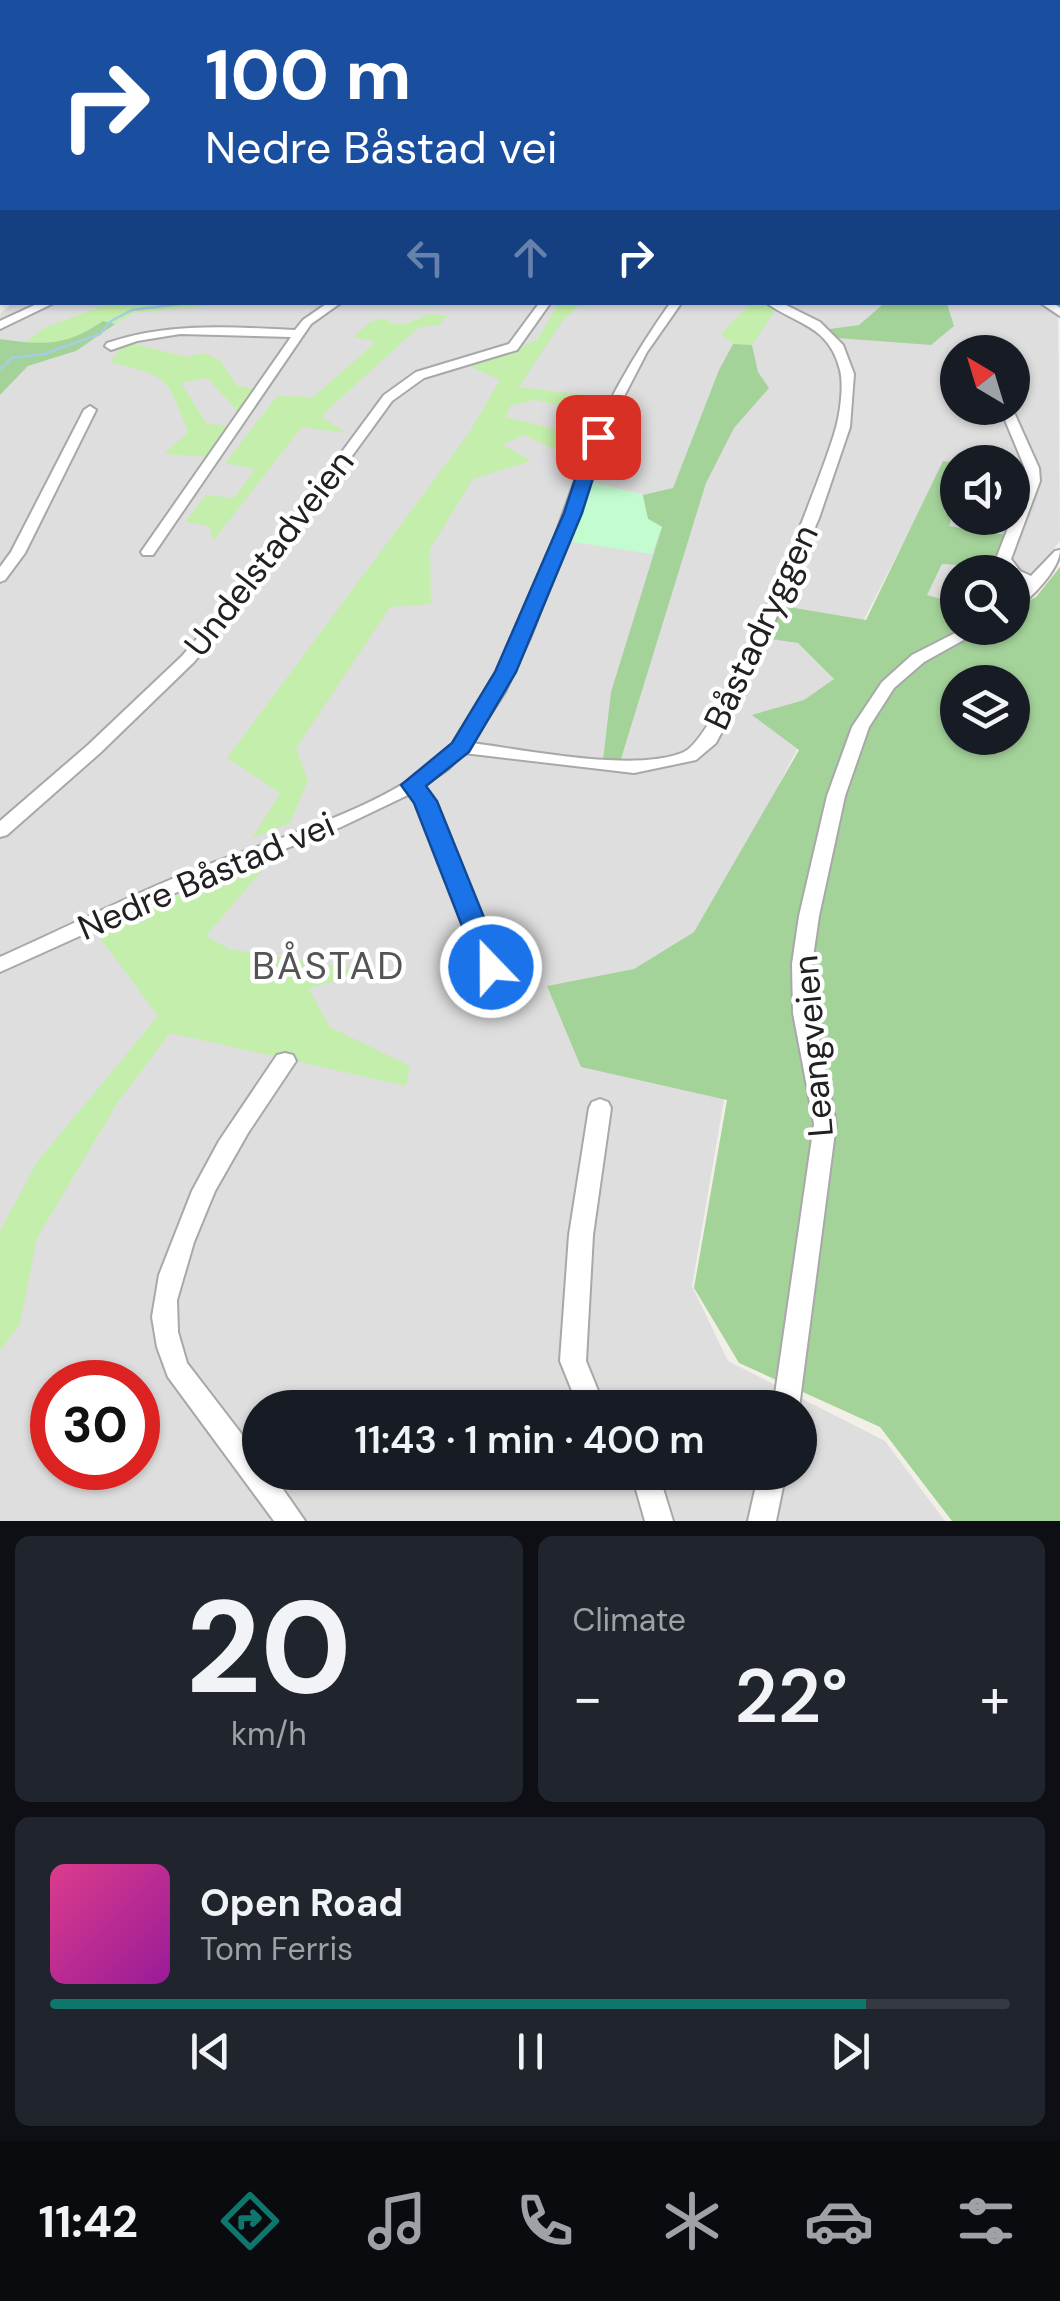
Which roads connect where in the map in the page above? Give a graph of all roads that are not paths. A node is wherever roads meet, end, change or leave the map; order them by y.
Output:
1 (44, 305) edge
2 (332, 305) edge
3 (544, 305) edge
4 (675, 305) edge
5 (776, 305) edge
6 (0, 325) edge
7 (299, 334) junction
8 (111, 346) dead end
9 (90, 410) dead end
10 (1013, 425) edge
11 (148, 552) dead end
12 (1060, 554) edge
13 (0, 577) edge
14 (1036, 583) junction
15 (1030, 588) edge
16 (944, 645) edge
17 (461, 747) junction
18 (412, 785) junction
19 (0, 831) edge
20 (0, 965) edge
21 (491, 967) dead end
22 (286, 1061) dead end
23 (600, 1108) dead end
24 (585, 1390) edge
25 (788, 1390) edge
26 (650, 1490) edge
27 (770, 1490) edge
28 (291, 1521) edge
29 (660, 1521) edge
30 (762, 1521) edge

1 - 6 street
2 - 7 street
3 - 19 street, Undelstadveien
4 - 17 street, Nedre Båstad vei
5 - 17 street, Båstadryggen
7 - 8 street
7 - 11 street
9 - 13 street
10 - 14 street
12 - 14 street
14 - 15 street
16 - 25 street, Leangveien
17 - 18 street, Nedre Båstad vei
18 - 20 street, Nedre Båstad vei
18 - 21 street
22 - 28 street
23 - 24 street
26 - 29 street
27 - 30 street

